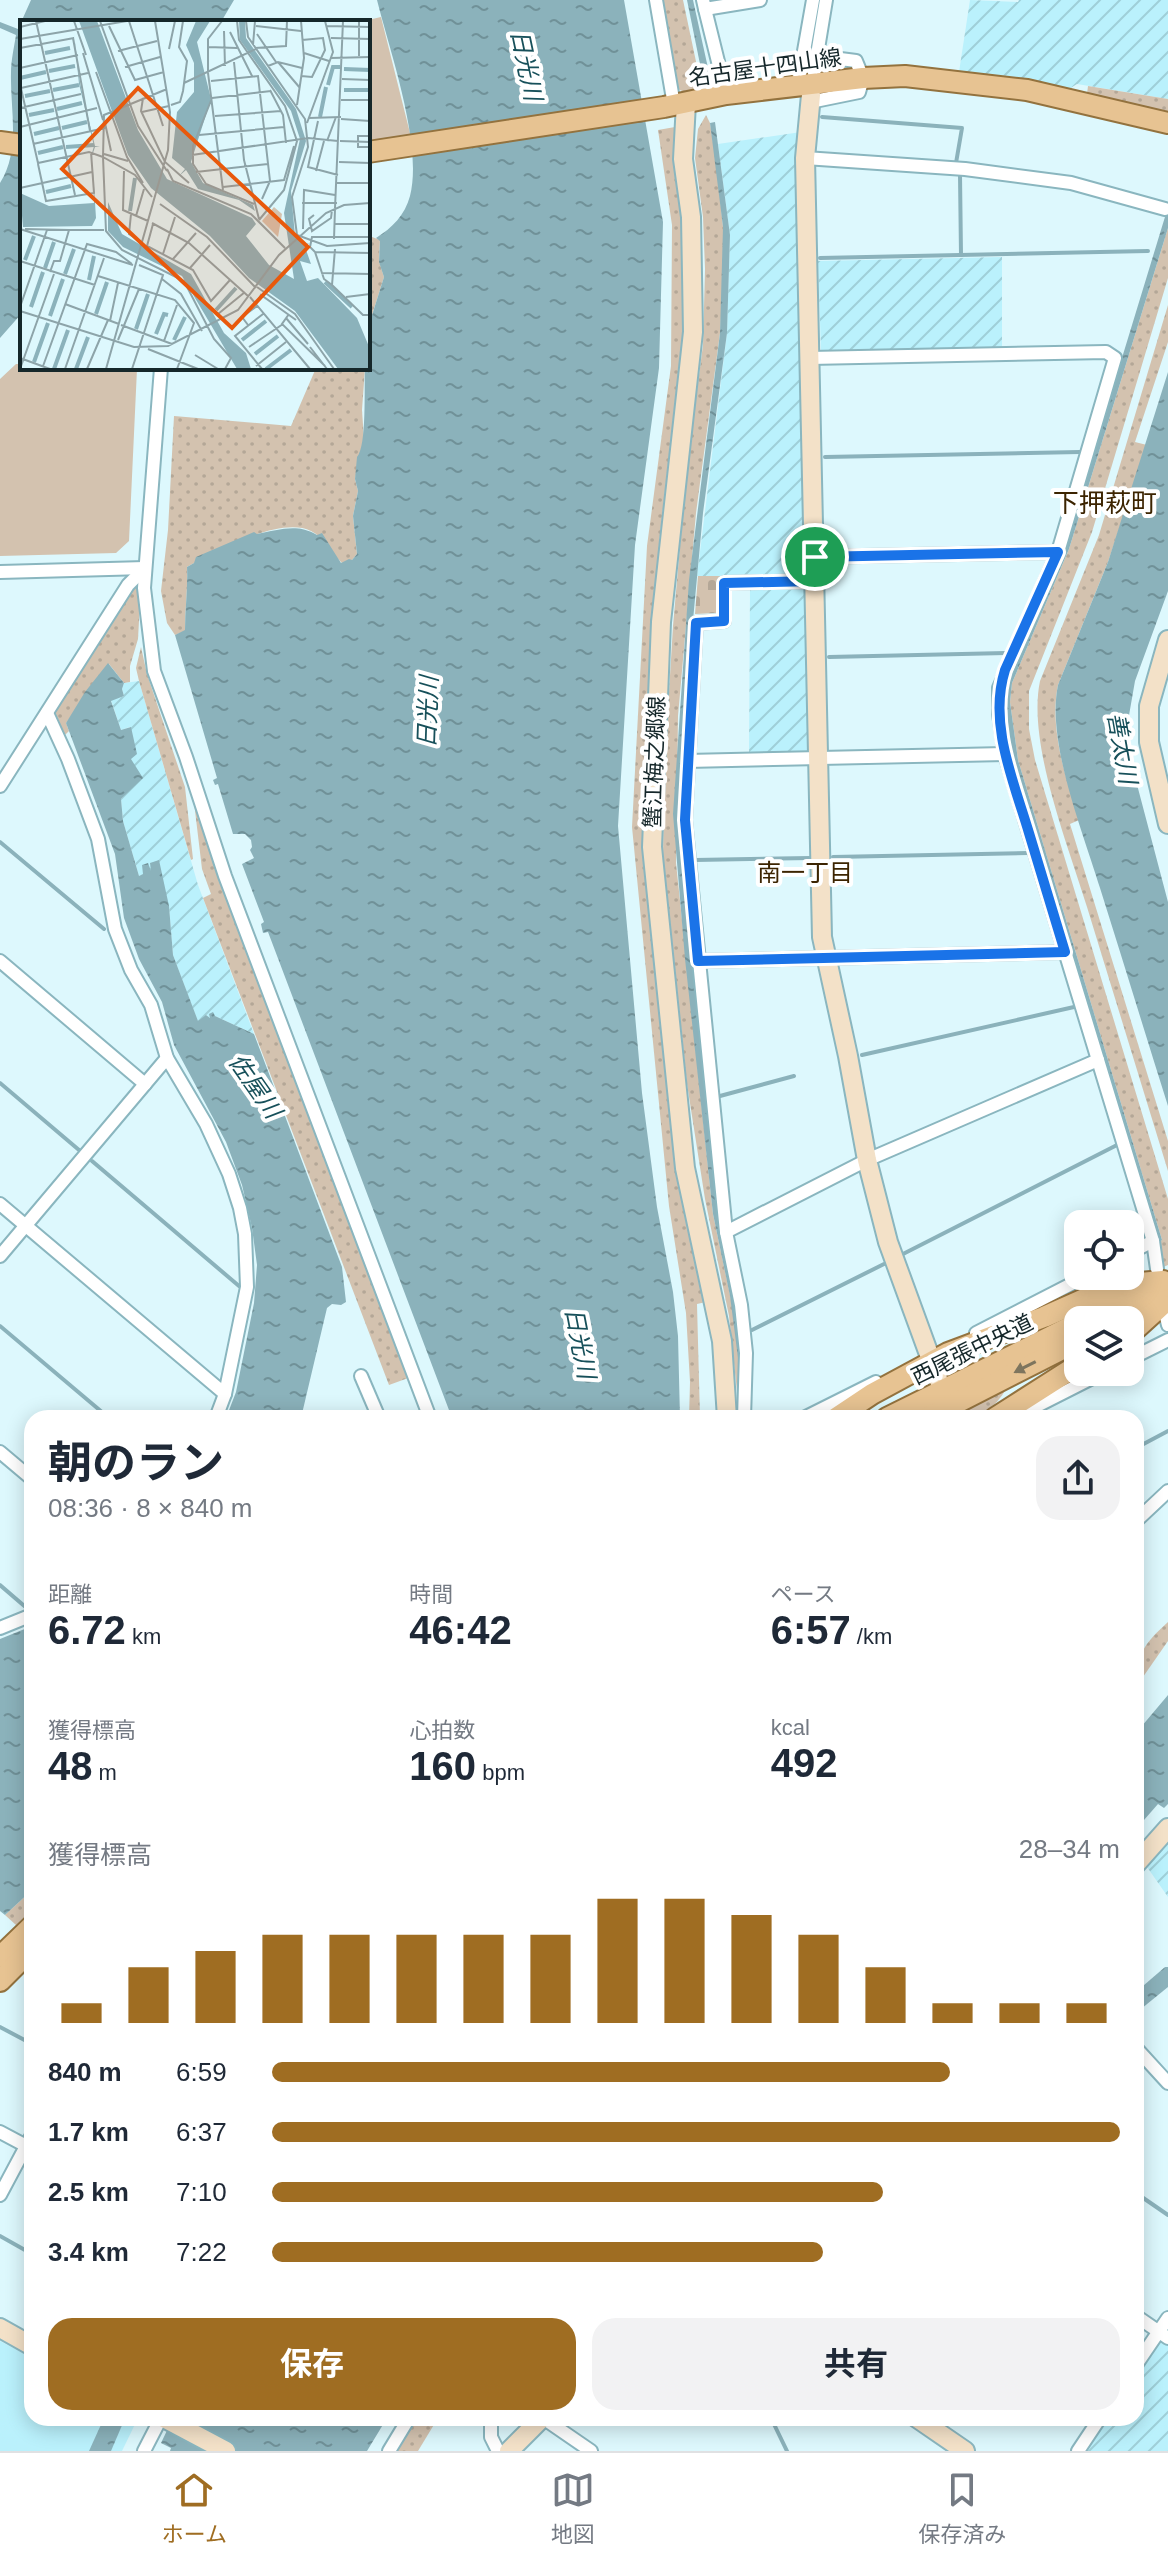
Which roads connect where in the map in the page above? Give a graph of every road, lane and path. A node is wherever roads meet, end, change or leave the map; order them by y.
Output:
1 (656, 0) edge
2 (760, 0) edge
3 (813, 0) edge
4 (826, 0) edge
5 (704, 4) edge
6 (817, 56) junction
7 (863, 78) junction
8 (808, 89) junction
9 (726, 94) junction
10 (675, 105) junction
11 (1168, 123) edge
12 (370, 152) edge
13 (805, 158) junction
14 (1165, 209) dead end
15 (810, 358) junction
16 (161, 370) edge
17 (1058, 552) junction
18 (815, 557) junction
19 (145, 568) junction
20 (0, 572) edge
21 (815, 581) junction
22 (1168, 640) edge
23 (47, 713) junction
24 (1005, 754) junction
25 (818, 758) junction
26 (687, 761) junction
27 (0, 786) edge
28 (1168, 824) edge
29 (1065, 952) junction
30 (827, 959) junction
31 (0, 961) edge
32 (698, 961) junction
33 (167, 1058) junction
34 (1098, 1060) junction
35 (145, 1084) junction
36 (867, 1160) junction
37 (0, 1204) edge
38 (26, 1225) junction
39 (726, 1232) junction
40 (1153, 1241) junction
41 (1144, 1246) edge
42 (0, 1256) edge
43 (1064, 1289) edge
44 (1165, 1295) edge
45 (1129, 1306) edge
46 (1144, 1306) edge
47 (1144, 1318) edge
48 (1064, 1330) edge
49 (1168, 1340) edge
50 (1064, 1348) edge
51 (1144, 1352) edge
52 (934, 1365) junction
53 (1064, 1374) edge
54 (361, 1376) dead end
55 (1076, 1386) edge
56 (225, 1394) junction
57 (219, 1410) edge
58 (376, 1410) edge
59 (427, 1410) edge
60 (726, 1410) edge
61 (744, 1410) edge
62 (820, 1410) edge
63 (848, 1410) edge
64 (903, 1410) edge
65 (943, 1410) edge
66 (1008, 1410) edge
67 (1029, 1410) edge
68 (0, 1452) edge
69 (24, 1472) edge
70 (1168, 1491) edge
71 (1144, 1514) edge
72 (24, 1618) edge
73 (0, 1628) edge
74 (1168, 1828) edge
75 (1144, 1855) edge
76 (24, 1934) edge
77 (0, 1957) edge
78 (24, 1957) edge
79 (0, 1981) edge
80 (1144, 2057) edge
81 (1168, 2083) edge
82 (0, 2132) edge
83 (24, 2141) edge
84 (24, 2153) edge
85 (0, 2195) edge
86 (1168, 2318) edge
87 (1144, 2321) edge
88 (0, 2328) edge
89 (1164, 2335) edge
90 (24, 2340) edge
91 (1144, 2356) edge
92 (160, 2426) edge
93 (178, 2426) edge
94 (404, 2426) edge
95 (491, 2426) edge
96 (535, 2426) edge
97 (555, 2426) edge
98 (929, 2426) edge
99 (1095, 2426) edge
100 (144, 2451) edge
101 (226, 2451) edge
102 (389, 2451) edge
103 (498, 2451) edge
104 (509, 2451) edge
105 (591, 2451) edge
106 (965, 2451) edge
107 (1078, 2451) edge

1 - 10 street
2 - 5 street
3 - 8 street
4 - 6 street
5 - 9 street
6 - 7 street
6 - 8 street
7 - 8 main road, 名古屋十四山線
7 - 11 main road, 名古屋十四山線
8 - 9 main road, 名古屋十四山線
8 - 13 main road
9 - 10 main road, 名古屋十四山線
10 - 12 main road, 名古屋十四山線
10 - 60 main road, 蟹江梅之郷線
13 - 14 street
13 - 15 main road
15 - 17 street
15 - 18 main road
16 - 19 street
17 - 18 street
17 - 24 street
18 - 21 main road
19 - 20 street
19 - 23 street
19 - 59 street
21 - 25 main road
21 - 26 street
22 - 28 main road
23 - 27 street
23 - 33 street
24 - 25 street
24 - 29 street
25 - 26 street
25 - 30 main road
26 - 32 street
29 - 30 street
29 - 34 street
30 - 32 street
30 - 36 main road
31 - 35 street
32 - 39 street
33 - 35 street
33 - 56 street
34 - 36 street
34 - 40 street
35 - 38 street
36 - 39 street
36 - 52 main road
37 - 38 street
38 - 42 street
38 - 56 street
39 - 61 street
40 - 41 street
40 - 44 street
43 - 52 street
44 - 45 main road
44 - 46 main road
44 - 47 main road
44 - 52 main road
48 - 64 main road, 西尾張中央道
49 - 51 street
50 -> 65 main road, 西尾張中央道
52 - 62 street
52 - 63 main road
53 - 66 main road
54 - 58 street
55 - 67 street
56 - 57 street
68 - 69 street
70 - 71 street
72 - 73 street
74 - 75 main road
76 - 77 main road
78 - 79 main road
80 - 81 street
82 - 83 street
84 - 85 street
86 - 89 street
87 - 89 street
88 - 90 main road
89 - 91 street
92 - 100 street
93 - 101 main road
94 - 102 street
95 - 103 street
96 - 104 main road
97 - 105 street
98 - 106 main road
99 - 107 street

